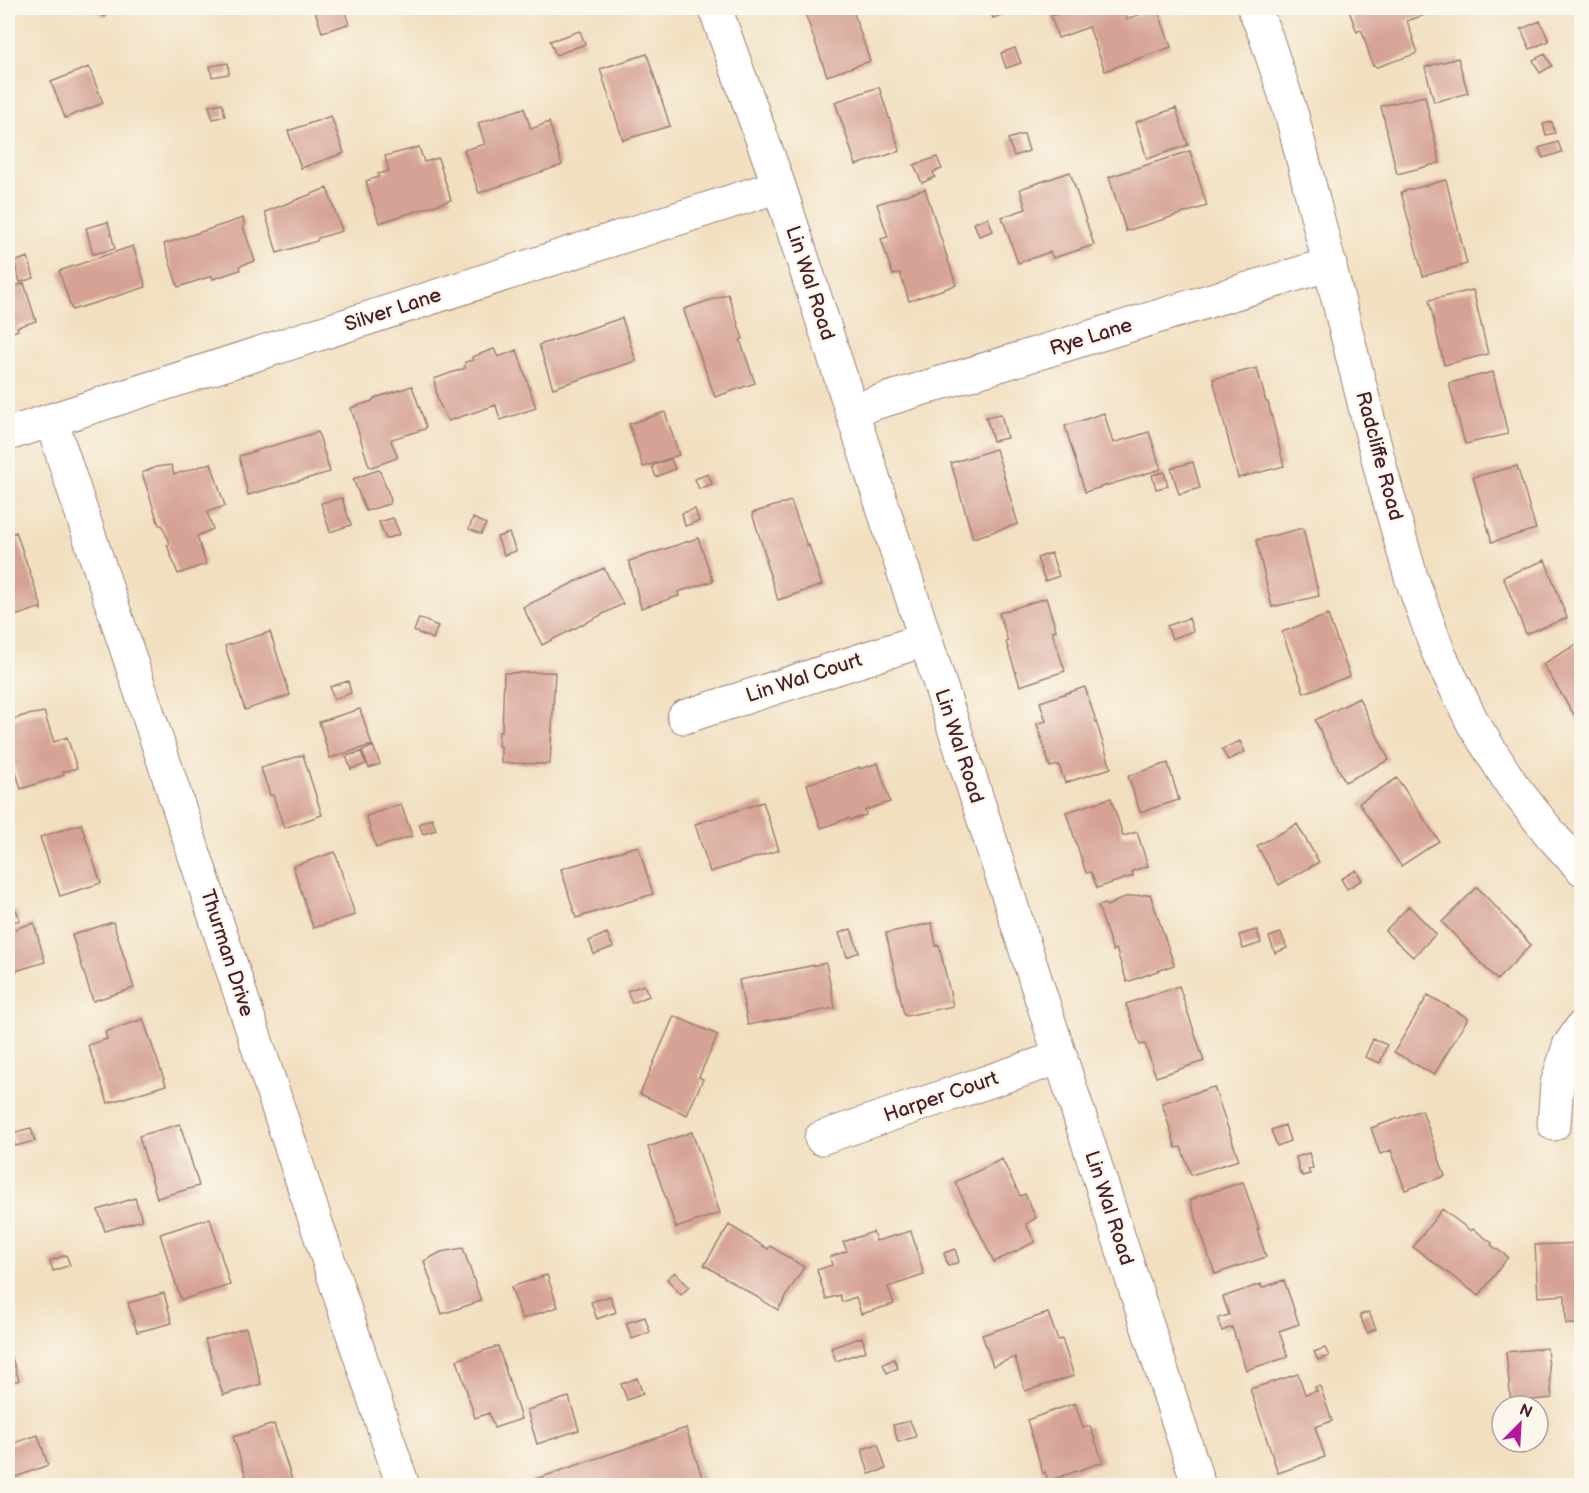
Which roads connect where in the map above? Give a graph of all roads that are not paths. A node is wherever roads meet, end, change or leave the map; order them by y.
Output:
1 (715, 8) edge
2 (1254, 8) edge
3 (779, 186) junction
4 (1330, 264) junction
5 (852, 411) junction
6 (51, 420) junction
7 (8, 434) edge
8 (924, 640) junction
9 (684, 717) dead end
10 (1581, 869) edge
11 (1581, 1027) edge
12 (1061, 1057) junction
13 (1554, 1124) dead end
14 (821, 1138) dead end
15 (403, 1485) edge
16 (1198, 1485) edge

1 - 3 street, Lin Wal Road
2 - 4 street, Radcliffe Road
3 - 5 street, Lin Wal Road
3 - 6 street, Silver Lane
4 - 5 street, Rye Lane
4 - 10 street, Radcliffe Road
5 - 8 street, Lin Wal Road
6 - 7 street, Silver Lane
6 - 15 street, Thurman Drive
8 - 9 street, Lin Wal Court
8 - 12 street, Lin Wal Road
11 - 13 street
12 - 14 street, Harper Court
12 - 16 street, Lin Wal Road

